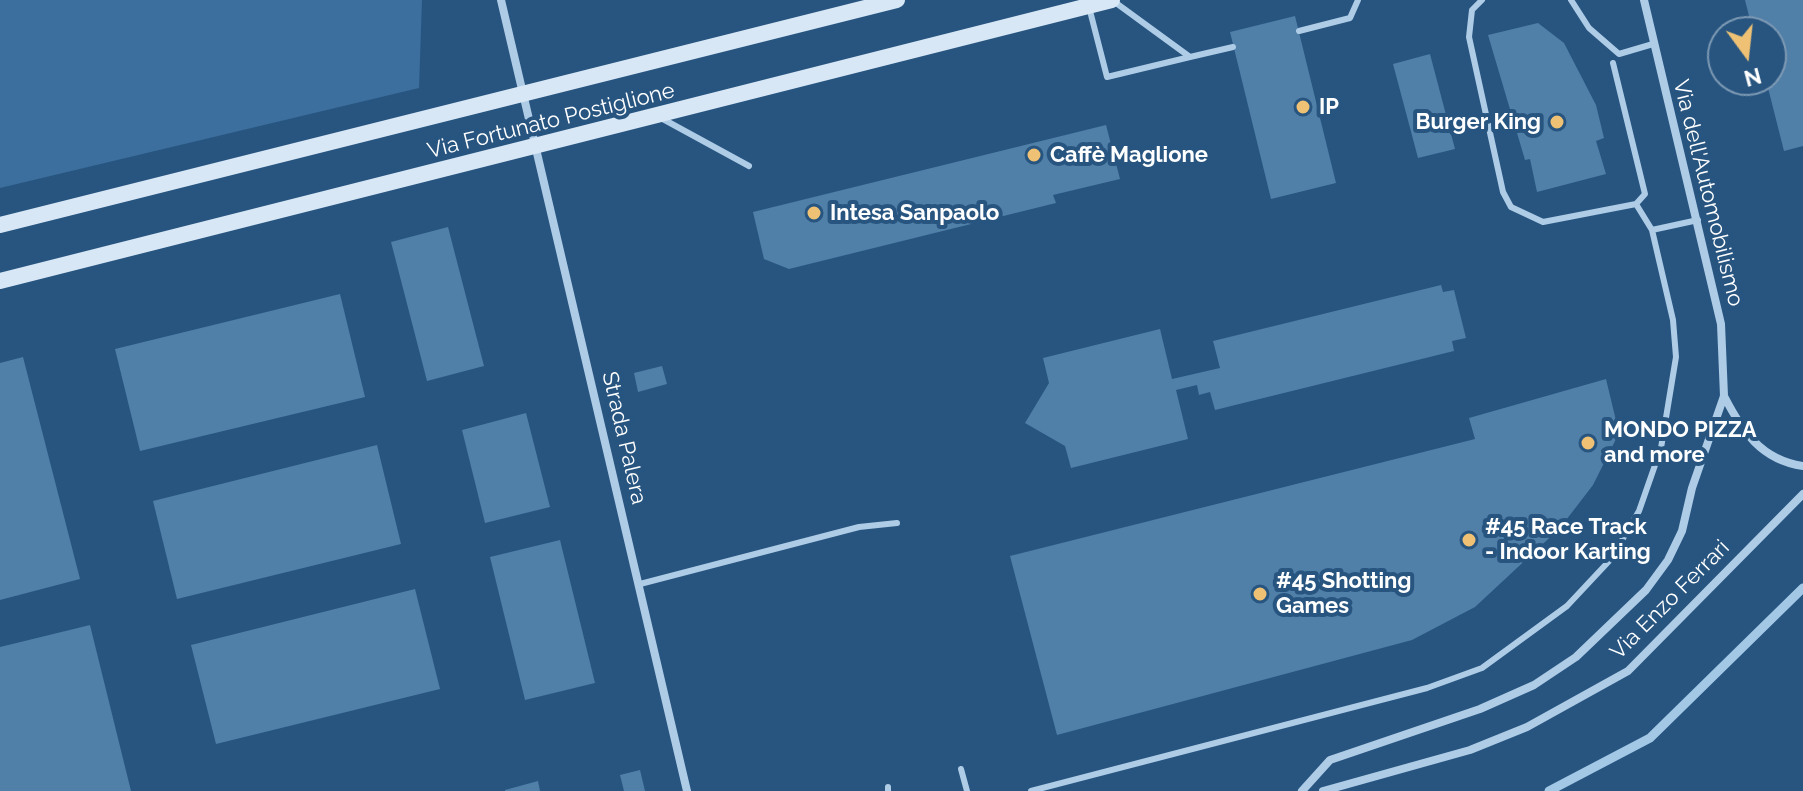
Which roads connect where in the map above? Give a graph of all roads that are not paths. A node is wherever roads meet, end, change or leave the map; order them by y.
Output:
1 (501, 0) edge
2 (897, 0) edge
3 (1112, 0) edge
4 (1358, 0) edge
5 (1482, 0) edge
6 (1571, 0) edge
7 (1644, 0) edge
8 (1088, 3) edge
9 (1299, 31) dead end
10 (1653, 44) junction
11 (1233, 47) dead end
12 (1190, 57) junction
13 (1613, 63) dead end
14 (525, 93) junction
15 (658, 117) junction
16 (538, 148) junction
17 (749, 166) dead end
18 (1636, 204) junction
19 (1698, 220) junction
20 (0, 225) edge
21 (1652, 230) junction
22 (0, 281) edge
23 (1724, 396) junction
24 (1803, 466) edge
25 (1803, 494) edge
26 (897, 523) dead end
27 (640, 584) junction
28 (961, 769) dead end
29 (687, 791) edge
30 (967, 791) edge
31 (1031, 791) edge
32 (1302, 791) edge
33 (1323, 791) edge

1 - 14 street, Strada Palera
2 - 14 street, Via Fortunato Postiglione
3 - 8 street, Via Fortunato Postiglione
3 - 12 lane
4 - 9 lane
5 - 18 lane
6 - 10 lane
7 - 10 street, Via dell'Automobilismo
8 - 12 lane
8 - 15 street, Via Fortunato Postiglione
10 - 19 street, Via dell'Automobilismo
11 - 12 lane
13 - 18 lane
14 - 16 street, Strada Palera
14 - 20 street, Via Fortunato Postiglione
15 - 16 street, Via Fortunato Postiglione
15 - 17 lane
16 - 22 street, Via Fortunato Postiglione
16 - 27 street, Strada Palera
18 - 21 lane
19 - 21 lane
19 - 23 street, Via dell'Automobilismo
21 - 31 lane
23 - 24 street, Via dell'Automobilismo
23 - 32 street, Via dell'Automobilismo
25 - 33 street, Via Enzo Ferrari
26 - 27 lane
27 - 29 street, Strada Palera
28 - 30 lane

